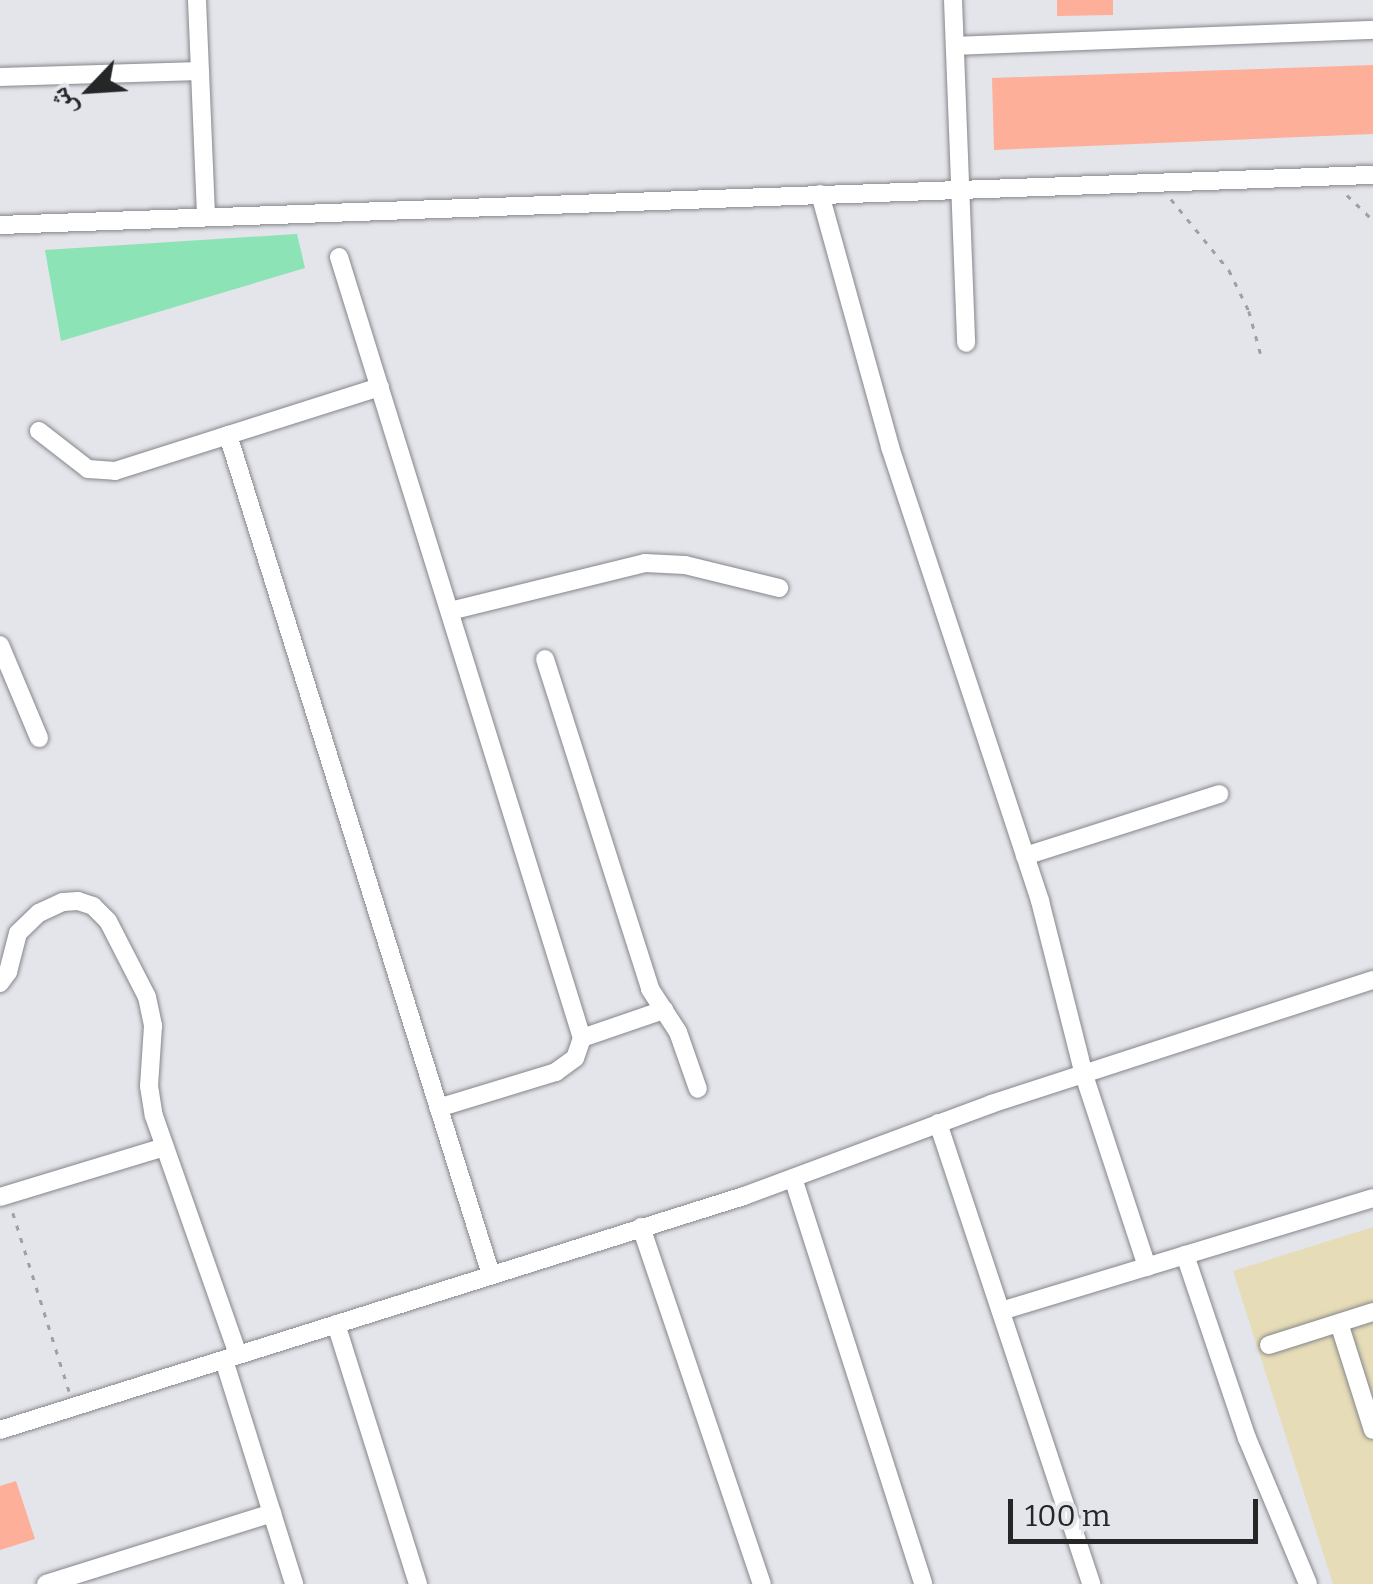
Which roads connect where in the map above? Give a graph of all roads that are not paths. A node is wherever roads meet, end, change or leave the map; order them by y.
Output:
1 (197, 0) edge
2 (953, 0) edge
3 (1373, 30) edge
4 (955, 46) junction
5 (200, 71) junction
6 (0, 78) edge
7 (1373, 174) edge
8 (959, 190) junction
9 (820, 194) junction
10 (206, 217) junction
11 (0, 224) edge
12 (339, 257) dead end
13 (966, 343) dead end
14 (380, 387) junction
15 (39, 431) dead end
16 (228, 435) junction
17 (779, 588) dead end
18 (450, 611) junction
19 (0, 646) edge
20 (545, 660) dead end
21 (40, 738) dead end
22 (1219, 794) dead end
23 (1025, 856) junction
24 (1373, 980) edge
25 (0, 984) edge
26 (664, 1010) junction
27 (582, 1038) junction
28 (1084, 1075) junction
29 (698, 1088) dead end
30 (438, 1108) junction
31 (938, 1123) junction
32 (165, 1148) junction
33 (793, 1178) junction
34 (3, 1196) edge
35 (1373, 1198) edge
36 (641, 1227) junction
37 (1185, 1255) junction
38 (1147, 1267) junction
39 (490, 1275) junction
40 (1001, 1311) junction
41 (1373, 1312) edge
42 (1339, 1323) junction
43 (336, 1324) junction
44 (1269, 1345) dead end
45 (231, 1357) junction
46 (0, 1430) edge
47 (1373, 1430) edge
48 (272, 1513) junction
49 (46, 1584) edge
50 (294, 1584) edge
51 (418, 1584) edge
52 (762, 1584) edge
53 (923, 1584) edge
54 (1091, 1584) edge
55 (1308, 1584) edge

1 - 5 street
2 - 4 street
3 - 4 street
4 - 8 street
5 - 6 street
5 - 10 street
7 - 8 street
8 - 9 street
8 - 13 street
9 - 10 street
9 - 23 street
10 - 11 street
12 - 14 street
14 - 16 street
14 - 18 street
15 - 16 street
16 - 30 street
17 - 18 street
18 - 27 street
19 - 21 street
20 - 26 street
22 - 23 street
23 - 28 street
24 - 28 street
25 - 32 street
26 - 27 street
26 - 29 street
27 - 30 street
28 - 31 street
28 - 38 street
30 - 39 street
31 - 33 street
31 - 40 street
32 - 34 street
32 - 45 street
33 - 36 street
33 - 53 street
35 - 37 street
36 - 39 street
36 - 52 street
37 - 38 street
37 - 55 street
38 - 40 street
39 - 43 street
40 - 54 street
41 - 42 street
42 - 44 street
42 - 47 street
43 - 45 street
43 - 51 street
45 - 46 street
45 - 48 street
48 - 49 street
48 - 50 street

